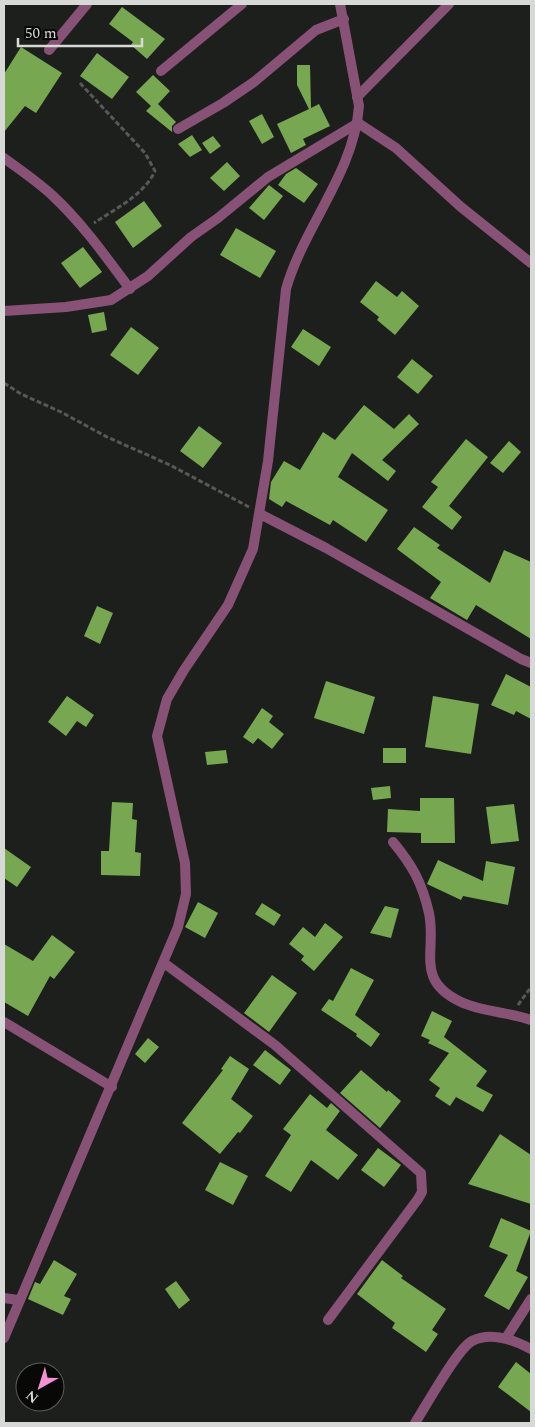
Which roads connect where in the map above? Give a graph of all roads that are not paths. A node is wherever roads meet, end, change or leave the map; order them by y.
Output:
1 (87, 4) edge
2 (242, 4) edge
3 (340, 4) edge
4 (449, 4) edge
5 (344, 19) junction
6 (49, 50) dead end
7 (161, 71) dead end
8 (358, 97) junction
9 (358, 123) junction
10 (178, 129) dead end
11 (4, 158) edge
12 (531, 263) edge
13 (130, 289) junction
14 (4, 311) edge
15 (260, 514) junction
16 (531, 663) edge
17 (393, 842) dead end
18 (164, 963) junction
19 (531, 1020) edge
20 (4, 1022) edge
21 (112, 1087) junction
22 (4, 1298) edge
23 (531, 1299) edge
24 (18, 1300) junction
25 (328, 1320) dead end
26 (4, 1338) edge
27 (506, 1338) junction
28 (531, 1349) edge
29 (415, 1423) edge

1 - 6 street
2 - 7 street
3 - 5 street
4 - 8 street
5 - 8 street
5 - 10 street
8 - 9 street
9 - 12 street
9 - 13 street
9 - 15 street
11 - 13 street
13 - 14 street
15 - 16 street
15 - 18 street
17 - 19 street
18 - 21 street
18 - 25 street
20 - 21 street
21 - 24 street
22 - 24 street
23 - 27 street
24 - 26 street
27 - 28 street
27 - 29 street

